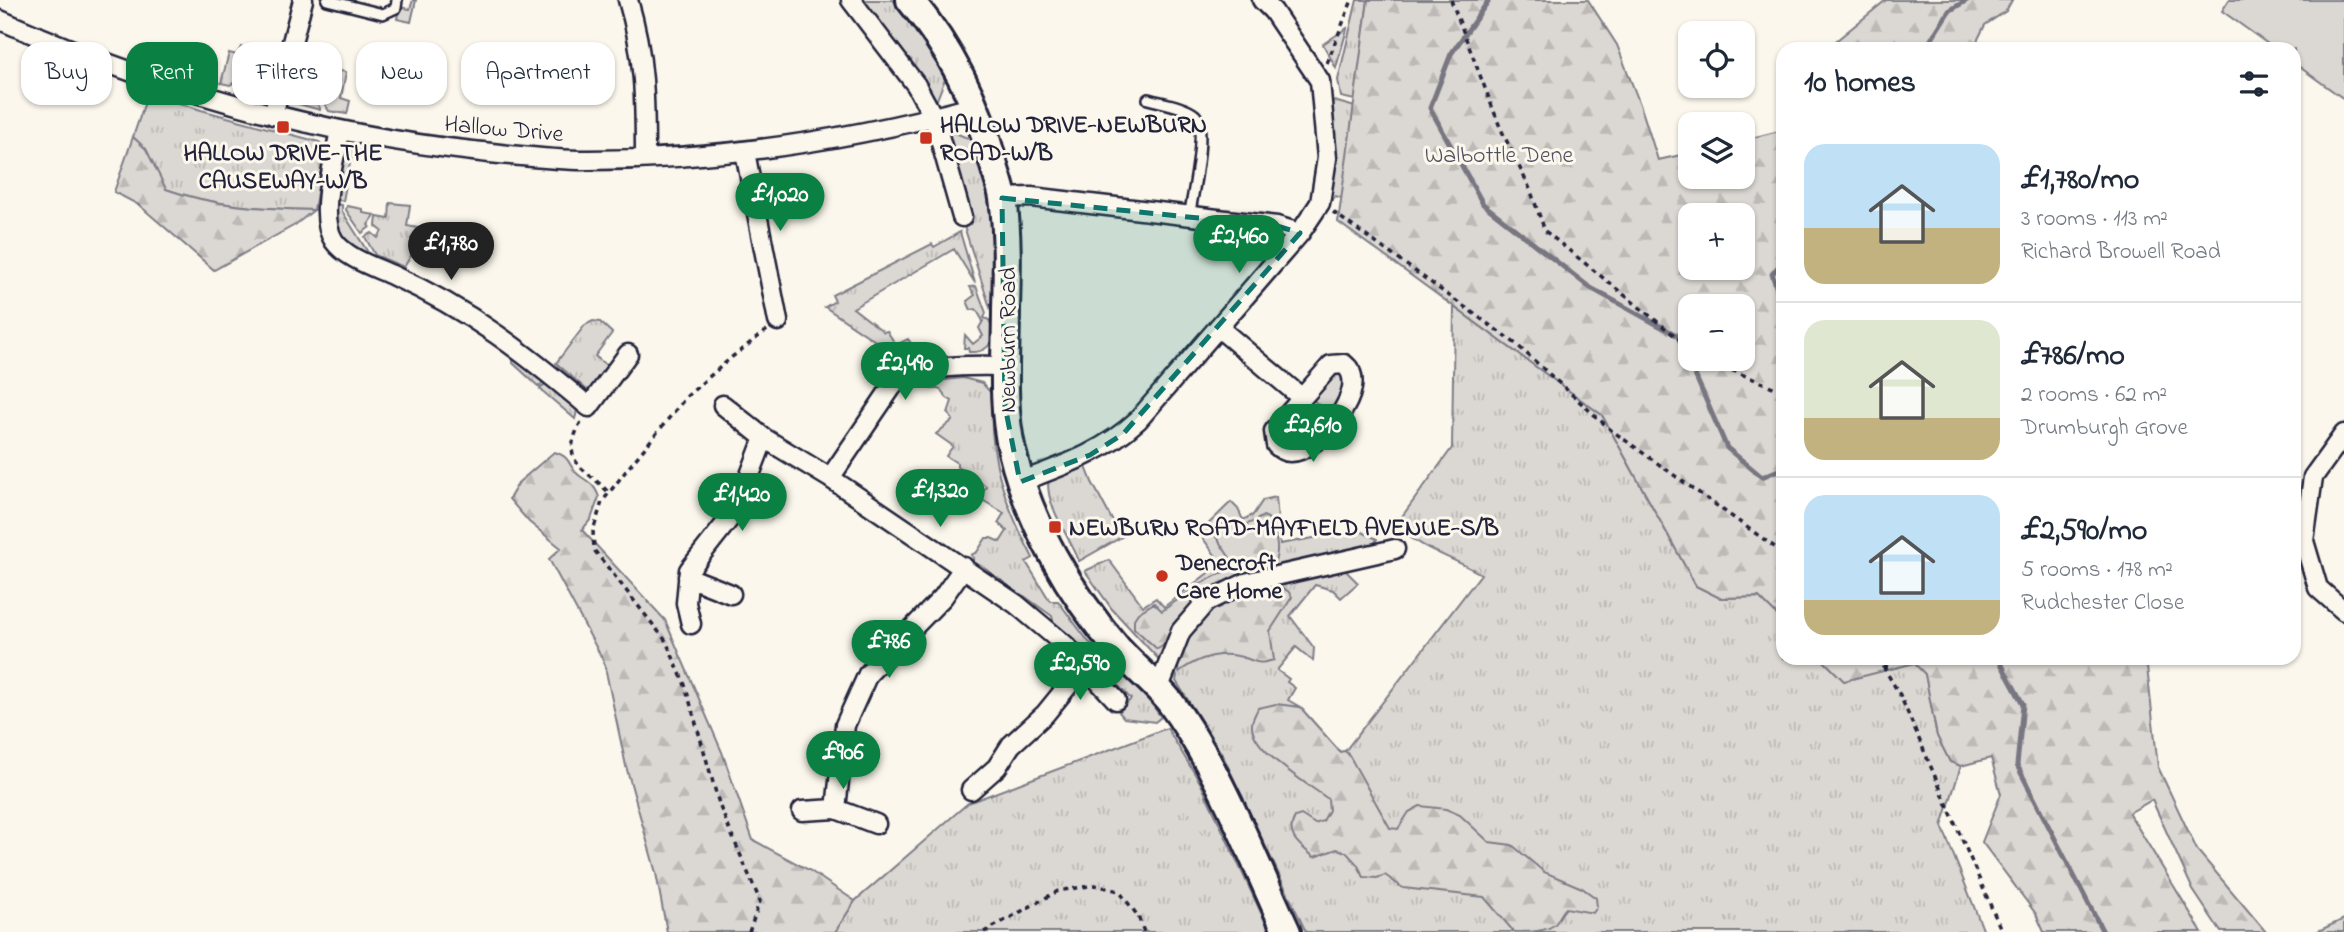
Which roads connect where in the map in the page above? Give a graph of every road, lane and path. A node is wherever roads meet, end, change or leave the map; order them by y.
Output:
1 (303, 0) edge
2 (327, 0) edge
3 (397, 0) edge
4 (628, 0) edge
5 (851, 0) edge
6 (910, 0) edge
7 (1262, 0) edge
8 (1352, 0) edge
9 (1451, 0) edge
10 (0, 20) edge
11 (1320, 81) junction
12 (1148, 99) dead end
13 (976, 106) junction
14 (273, 116) junction
15 (934, 118) junction
16 (340, 130) junction
17 (745, 152) junction
18 (645, 158) junction
19 (1002, 198) junction
20 (1320, 203) junction
21 (1189, 216) junction
22 (962, 217) dead end
23 (1300, 233) junction
24 (778, 321) dead end
25 (1219, 328) junction
26 (1678, 338) edge
27 (628, 354) dead end
28 (1006, 366) junction
29 (1734, 371) edge
30 (1776, 388) edge
31 (1302, 398) junction
32 (723, 405) dead end
33 (589, 407) junction
34 (2344, 434) edge
35 (764, 438) junction
36 (830, 478) junction
37 (1020, 482) junction
38 (609, 493) dead end
39 (1776, 548) edge
40 (1395, 549) dead end
41 (964, 567) junction
42 (688, 577) junction
43 (731, 594) dead end
44 (2344, 611) edge
45 (691, 624) dead end
46 (1882, 665) edge
47 (1886, 665) edge
48 (1084, 666) junction
49 (1886, 672) junction
50 (1158, 690) junction
51 (1116, 700) dead end
52 (971, 790) dead end
53 (836, 809) junction
54 (802, 811) dead end
55 (876, 824) dead end
56 (984, 932) edge
57 (1144, 932) edge
58 (1287, 932) edge
59 (2002, 932) edge

1 - 14 street
2 - 3 lane
4 - 18 street
5 - 15 street
6 - 13 main road, Newburn Road
7 - 11 street
8 - 11 path
9 - 26 path
10 - 14 street, Hallow Drive
11 - 20 street
12 - 21 lane
13 - 15 street, Hallow Drive
13 - 19 main road, Newburn Road
14 - 16 street, Hallow Drive
15 - 17 street, Hallow Drive
15 - 22 street
16 - 18 street, Hallow Drive
16 - 33 street
17 - 18 street, Hallow Drive
17 - 24 street
19 - 21 street
19 - 28 main road, Newburn Road
20 - 23 street
20 - 39 path
21 - 23 street
23 - 25 street
25 - 31 street
25 - 37 street
27 - 33 street
28 - 36 street
28 - 37 main road, Newburn Road
29 - 30 path
31 - 31 street
32 - 35 street
33 - 38 path
34 - 44 street
35 - 36 street
35 - 42 street
36 - 41 street
37 - 50 main road, Newburn Road
40 - 50 street
41 - 48 street
41 - 53 street
42 - 43 street
42 - 45 street
46 - 49 path
47 - 49 path
48 - 51 street
48 - 52 street
49 - 59 path
50 - 58 main road, Newburn Road
53 - 54 street
53 - 55 street
56 - 57 path

